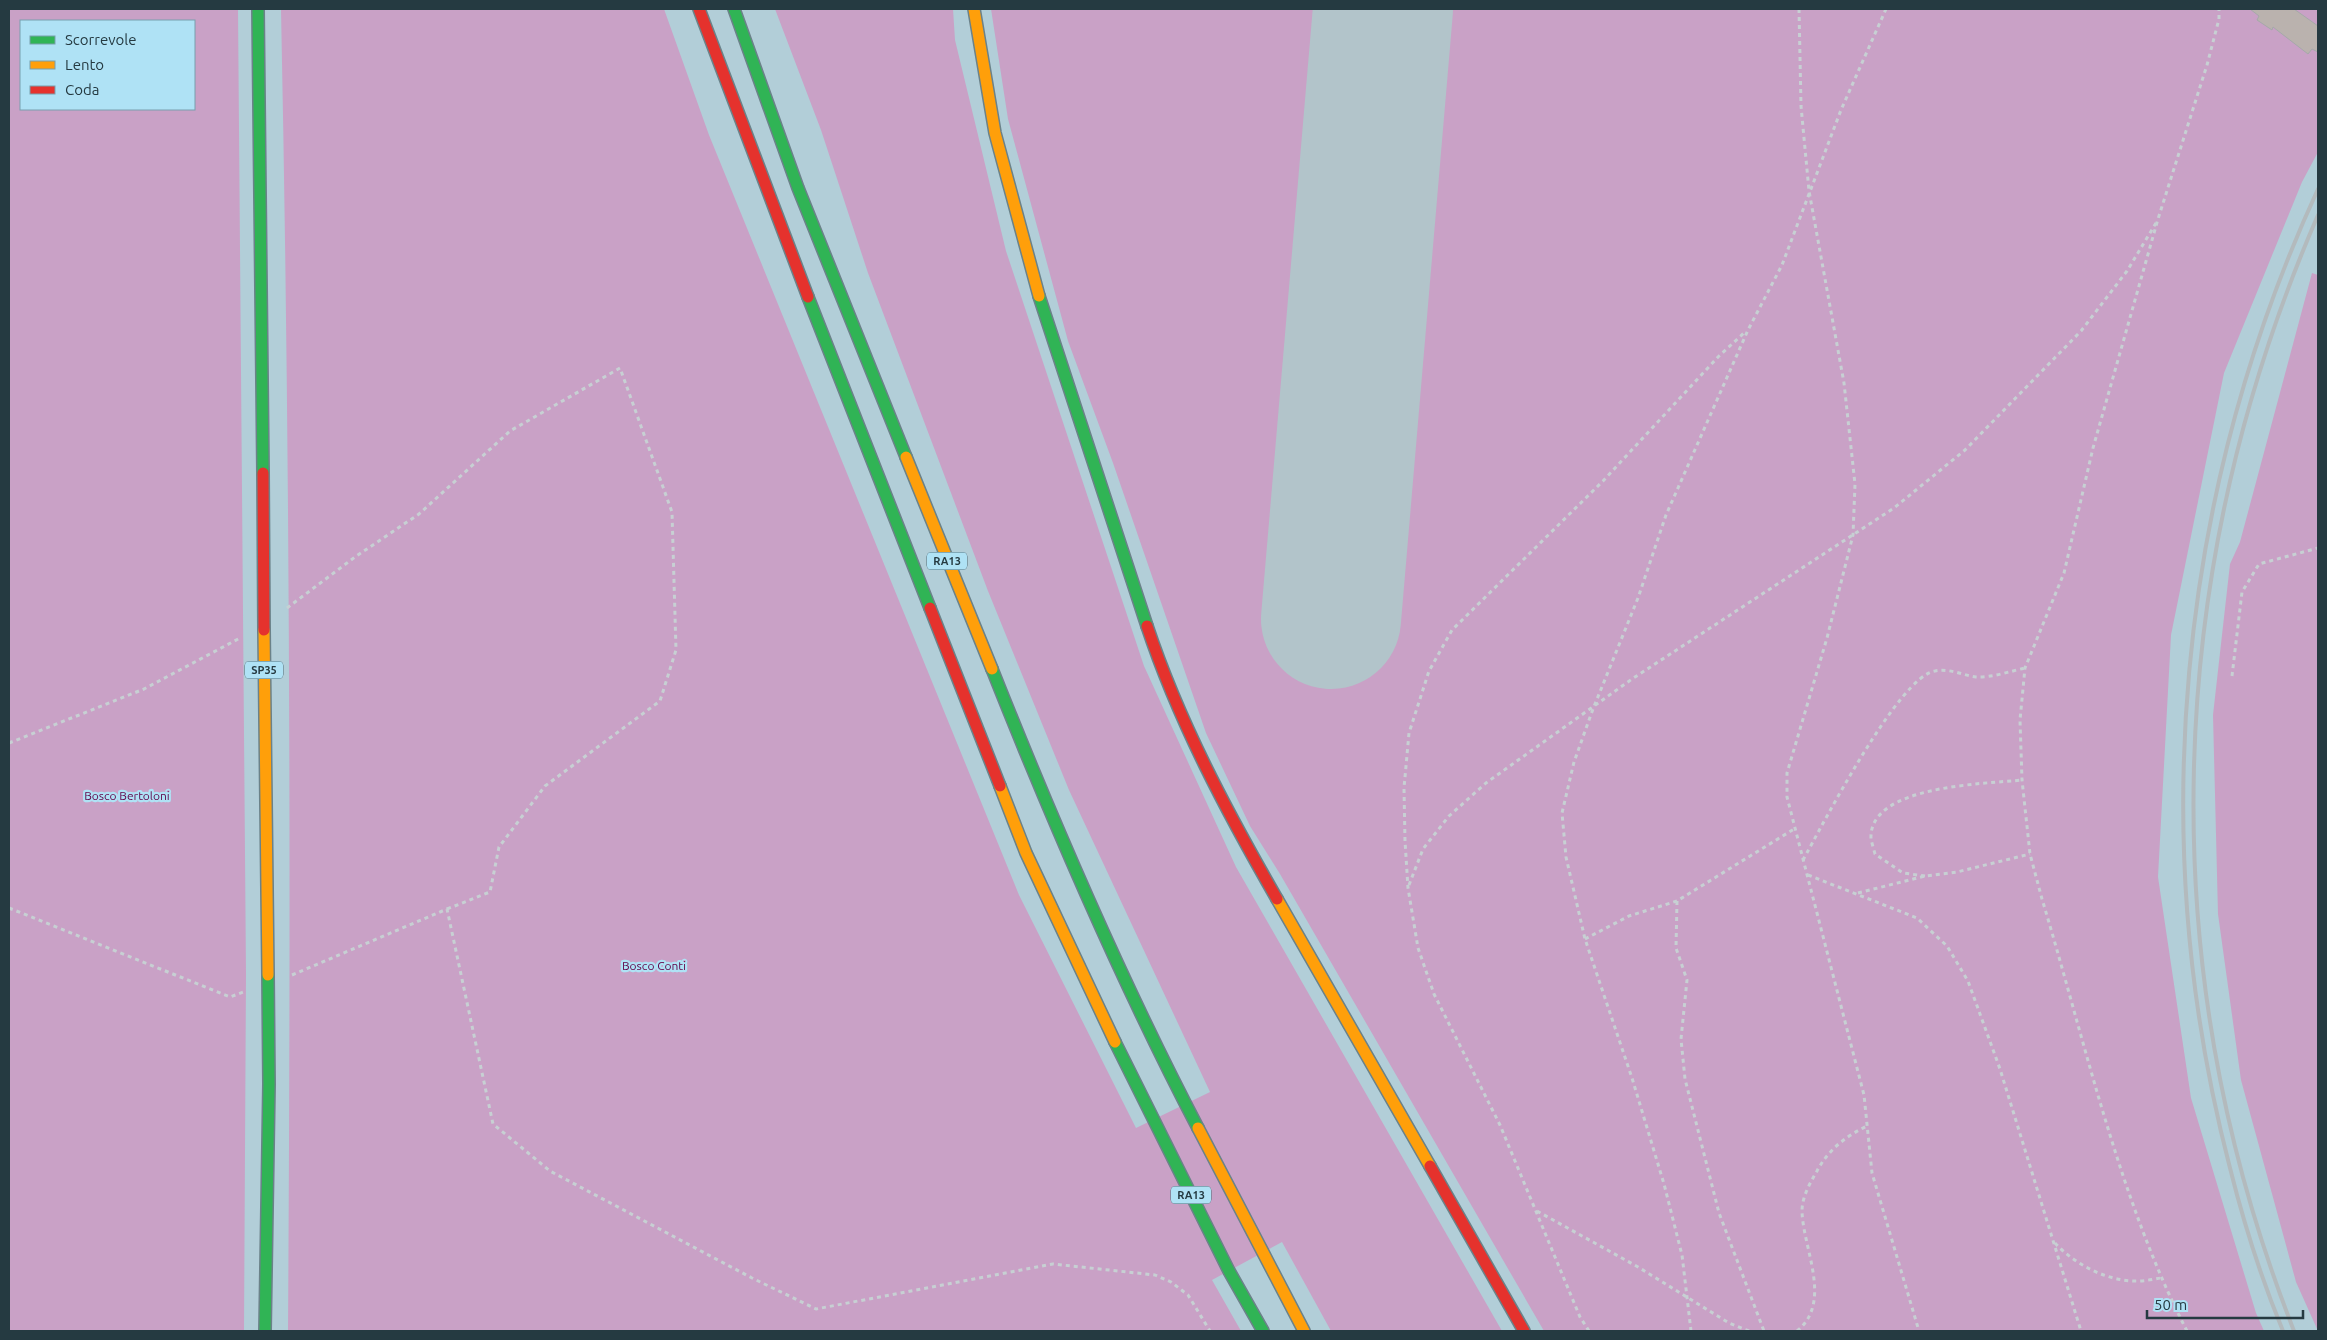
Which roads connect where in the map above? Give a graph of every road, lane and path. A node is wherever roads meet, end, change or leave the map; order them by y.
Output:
1 (258, 9) edge
2 (699, 9) edge
3 (734, 9) edge
4 (974, 9) edge
5 (1798, 9) edge
6 (1886, 9) edge
7 (2219, 9) edge
8 (1809, 191) junction
9 (2158, 219) junction
10 (1748, 330) junction
11 (1853, 535) junction
12 (2318, 548) edge
13 (264, 626) junction
14 (2025, 668) junction
15 (2232, 676) dead end
16 (1593, 708) junction
17 (9, 743) edge
18 (2022, 780) junction
19 (1794, 829) junction
20 (2030, 854) junction
21 (1803, 860) junction
22 (1808, 875) junction
23 (1925, 876) junction
24 (1408, 888) junction
25 (1858, 893) junction
26 (1676, 901) junction
27 (9, 908) edge
28 (447, 909) junction
29 (1585, 939) junction
30 (268, 983) junction
31 (1868, 1126) junction
32 (1535, 1211) junction
33 (2053, 1241) junction
34 (2161, 1278) junction
35 (1688, 1297) junction
36 (265, 1331) edge
37 (1210, 1331) edge
38 (1263, 1331) edge
39 (1304, 1331) edge
40 (1524, 1331) edge
41 (1589, 1331) edge
42 (1691, 1331) edge
43 (1749, 1331) edge
44 (1764, 1331) edge
45 (1798, 1331) edge
46 (1919, 1331) edge
47 (2081, 1331) edge
48 (2186, 1331) edge

1 - 13 main road, SP35
2 - 38 main road, RA13
3 - 39 main road, RA13
4 - 40 main road
5 - 8 path
6 - 8 path
7 - 9 path
8 - 10 path
8 - 11 path
9 - 11 path
9 - 14 path
10 - 16 path
10 - 24 path
11 - 16 path
11 - 19 path
12 - 15 path
13 - 17 path
13 - 28 path
13 - 30 main road, SP35
14 - 18 path
14 - 21 path
16 - 24 path
16 - 29 path
18 - 20 path
18 - 23 path
19 - 21 path
19 - 26 path
20 - 23 path
20 - 34 path
21 - 22 path
22 - 25 path
22 - 31 path
23 - 25 path
24 - 32 path
25 - 33 path
26 - 29 path
26 - 44 path
27 - 30 path
28 - 30 path
28 - 37 path
29 - 35 path
30 - 36 main road, SP35
31 - 45 path
31 - 46 path
32 - 35 path
32 - 41 path
33 - 34 path
33 - 47 path
34 - 48 path
35 - 42 path
35 - 43 path

